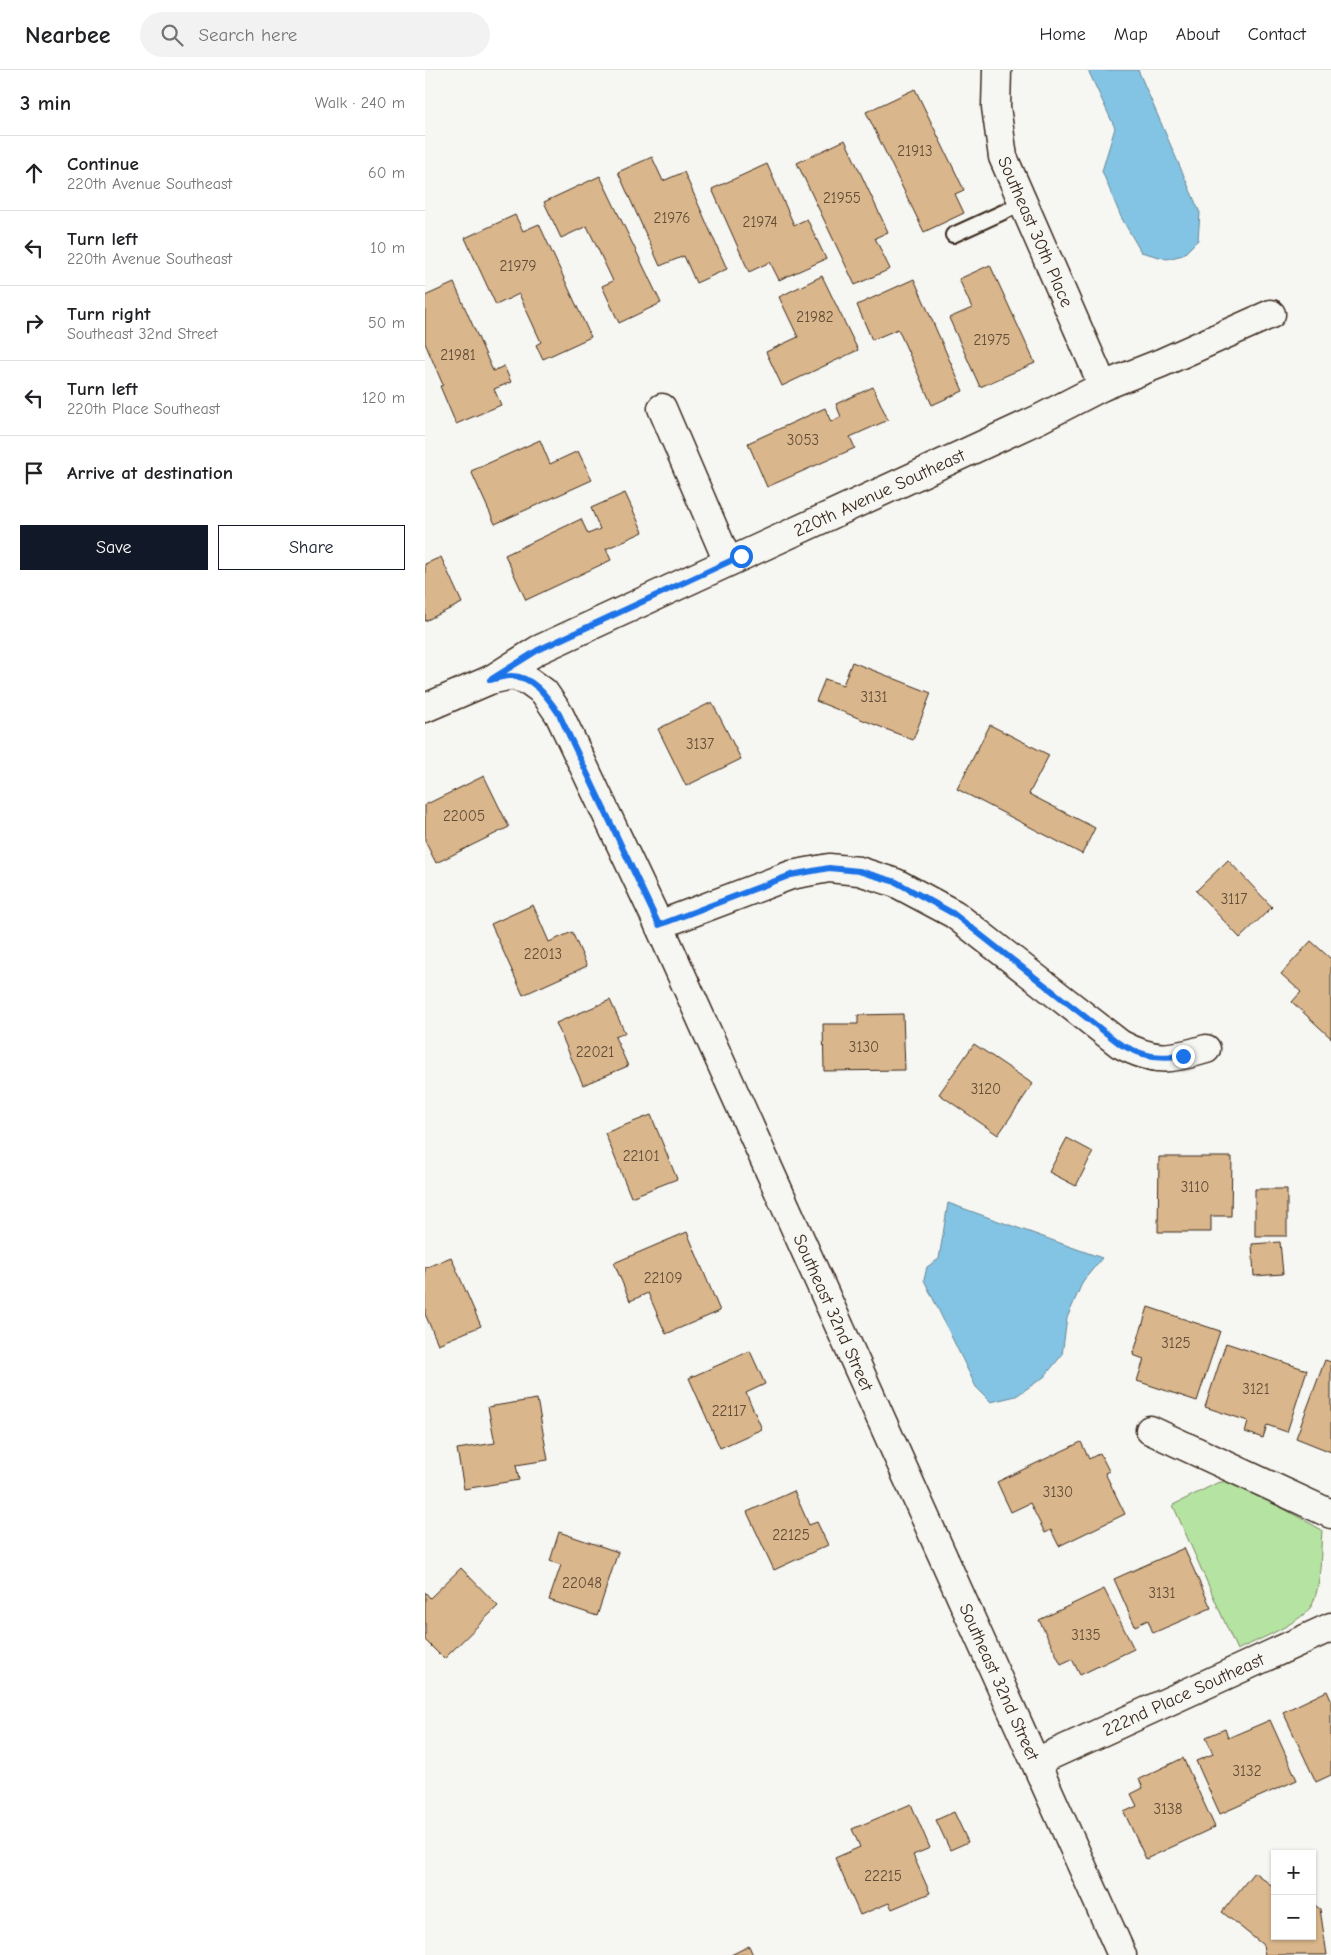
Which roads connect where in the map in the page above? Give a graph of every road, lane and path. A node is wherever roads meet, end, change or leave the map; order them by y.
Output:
1 (997, 70) edge
2 (1023, 203) junction
3 (953, 234) dead end
4 (1271, 314) dead end
5 (1103, 386) junction
6 (661, 408) dead end
7 (728, 562) junction
8 (490, 680) junction
9 (529, 681) joint
10 (425, 708) edge
11 (659, 925) junction
12 (1206, 1049) dead end
13 (1150, 1430) dead end
14 (1331, 1514) edge
15 (1331, 1627) edge
16 (1036, 1762) junction
17 (1122, 1955) edge

1 - 2 street, Southeast 30th Place
2 - 3 lane
2 - 5 street, Southeast 30th Place
4 - 5 street, 220th Avenue Southeast
5 - 7 street, 220th Avenue Southeast
6 - 7 street
7 - 8 street, 220th Avenue Southeast
8 - 9 street, 220th Avenue Southeast
8 - 10 street, 220th Avenue Southeast
9 - 11 street, Southeast 32nd Street
11 - 12 street
11 - 16 street, Southeast 32nd Street
13 - 14 street
15 - 16 street, 222nd Place Southeast
16 - 17 street, Southeast 32nd Street

